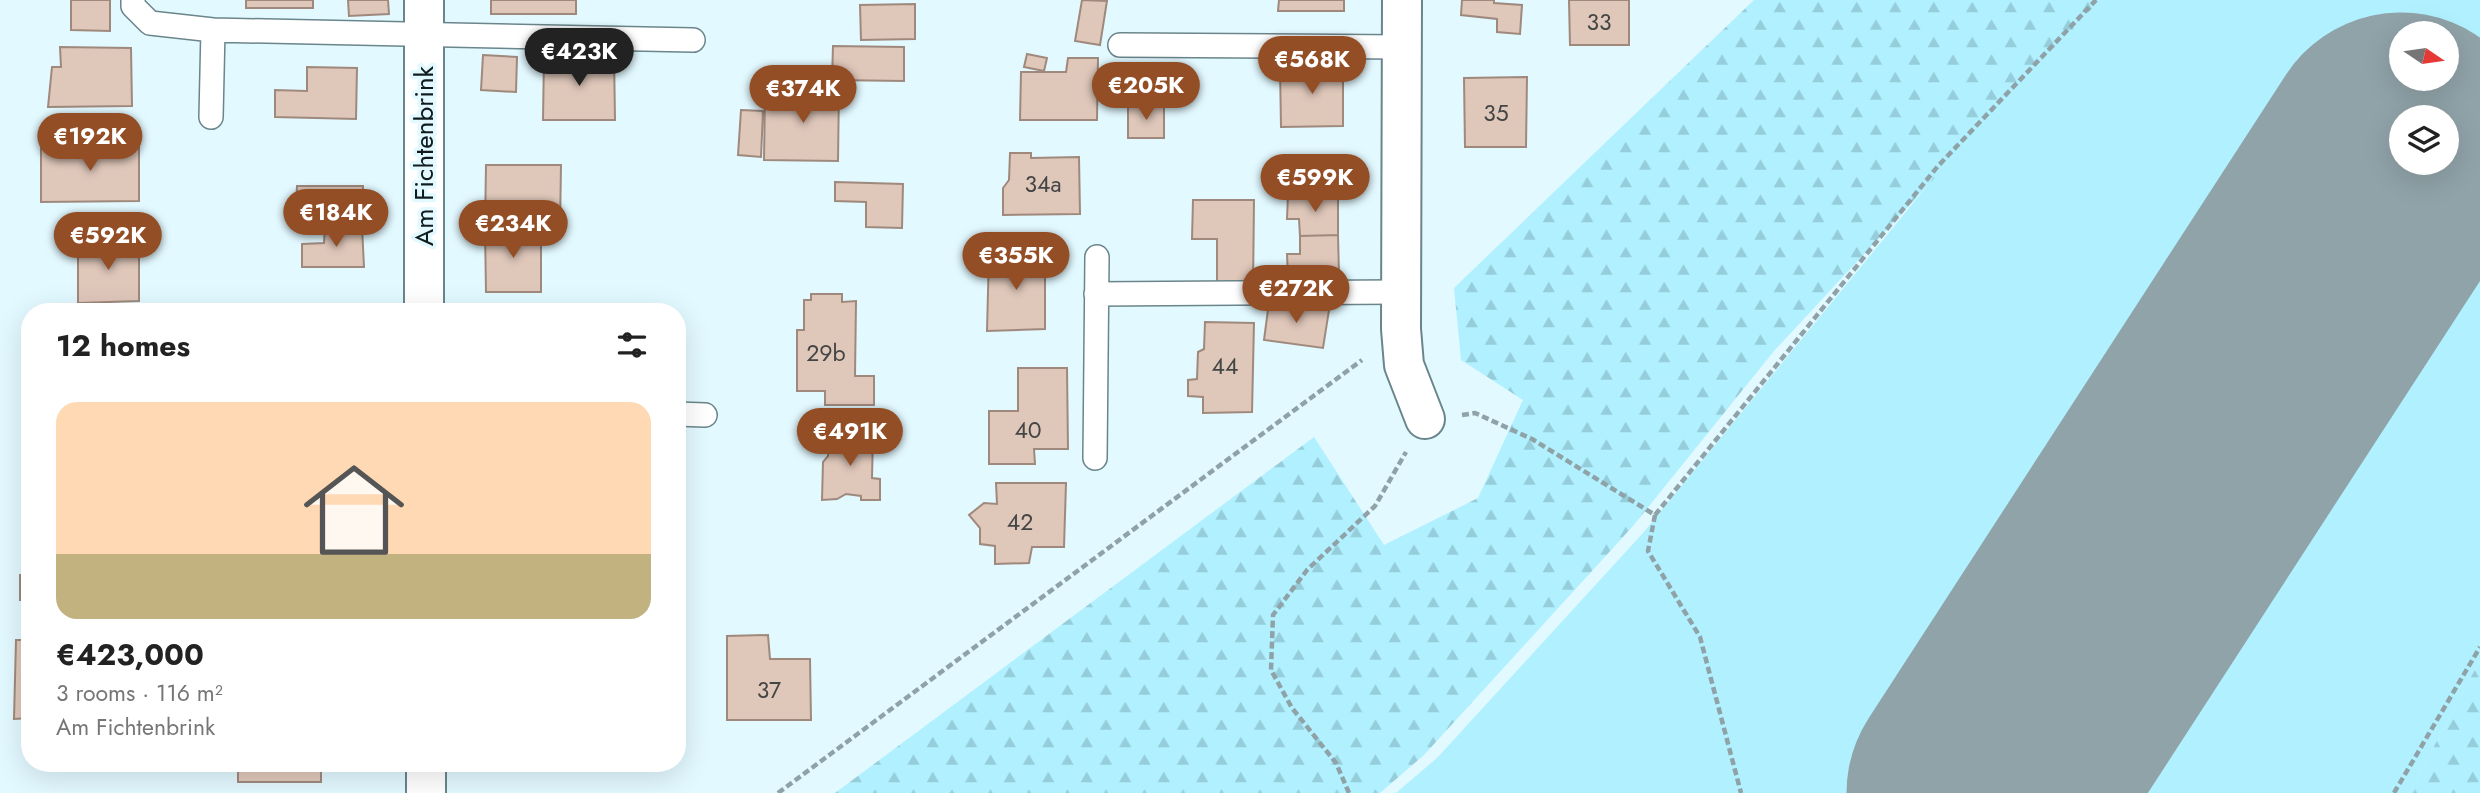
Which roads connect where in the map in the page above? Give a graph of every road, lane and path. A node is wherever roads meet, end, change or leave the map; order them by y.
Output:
1 (133, 0) edge
2 (1402, 0) edge
3 (2096, 0) edge
4 (424, 18) edge
5 (214, 30) junction
6 (694, 40) dead end
7 (1120, 45) dead end
8 (1402, 47) junction
9 (211, 117) dead end
10 (1097, 257) dead end
11 (1096, 294) junction
12 (424, 303) edge
13 (1401, 310) junction
14 (686, 414) edge
15 (705, 415) dead end
16 (1425, 419) junction
17 (1095, 458) dead end
18 (1656, 515) junction
19 (2480, 647) edge
20 (426, 772) edge
21 (426, 793) edge
22 (778, 793) edge
23 (1349, 793) edge
24 (1741, 793) edge
25 (2394, 793) edge

1 - 5 lane
2 - 8 street
3 - 18 path
4 - 5 lane
4 - 6 lane
4 - 12 street, Am Fichtenbrink
5 - 9 lane
7 - 8 lane
8 - 13 street
10 - 11 lane
11 - 13 lane
11 - 17 lane
13 - 16 street
13 - 22 path
14 - 15 lane
16 - 18 path
16 - 23 path
18 - 24 path
19 - 25 path
20 - 21 street

